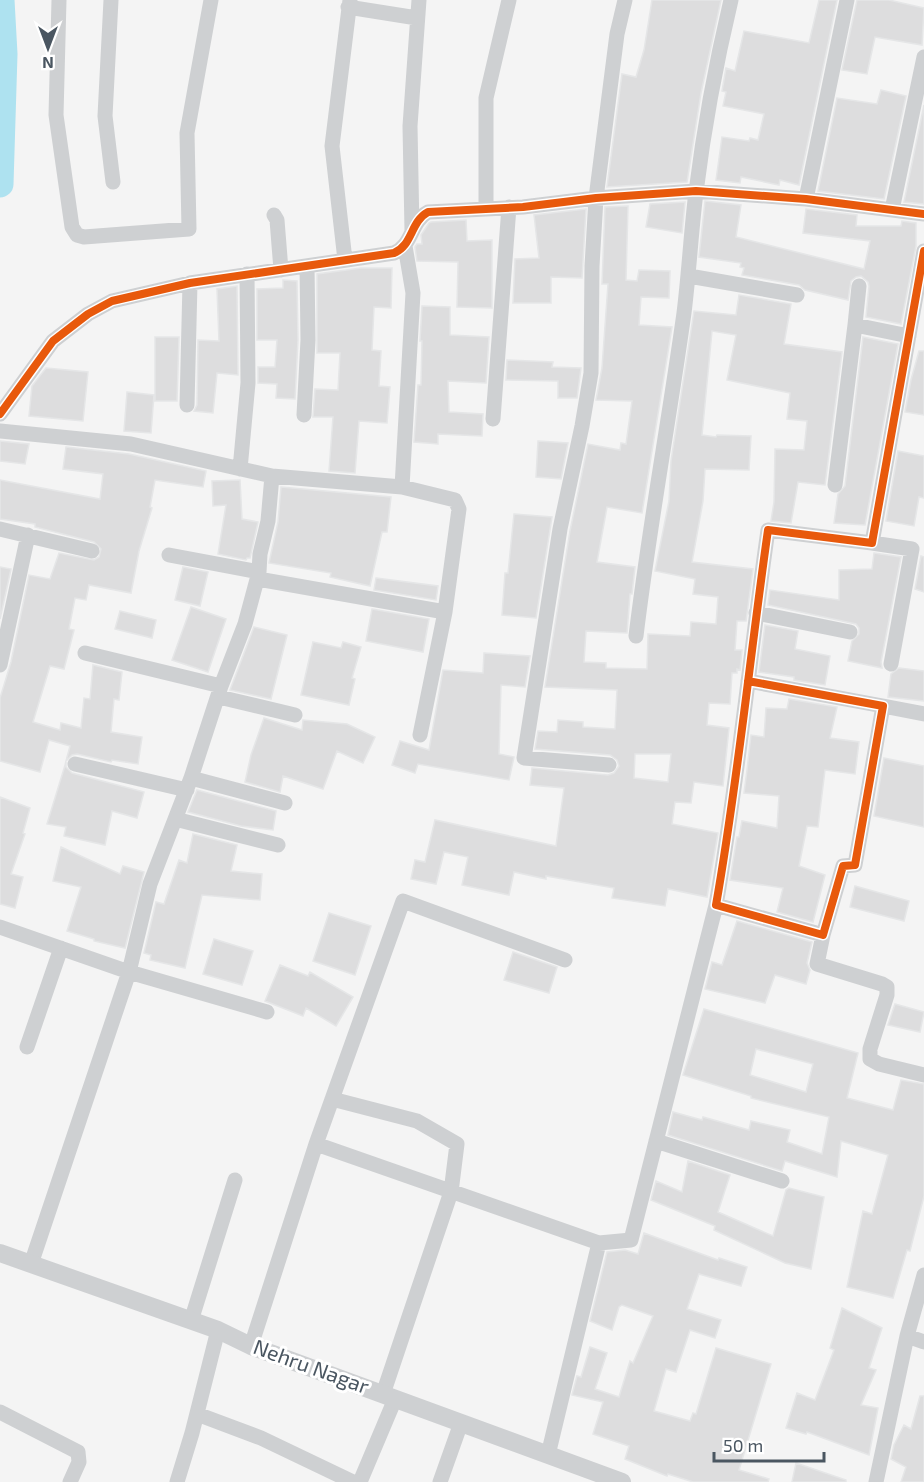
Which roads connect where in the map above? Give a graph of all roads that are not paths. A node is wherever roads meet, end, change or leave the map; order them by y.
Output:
1 (59, 0) edge
2 (111, 0) edge
3 (211, 0) edge
4 (419, 0) edge
5 (509, 0) edge
6 (625, 0) edge
7 (731, 0) edge
8 (847, 0) edge
9 (349, 4) edge
10 (417, 18) junction
11 (924, 57) edge
12 (113, 182) dead end
13 (696, 191) junction
14 (596, 198) junction
15 (807, 200) junction
16 (509, 207) junction
17 (486, 209) junction
18 (892, 210) junction
19 (274, 214) dead end
20 (924, 214) edge
21 (412, 231) junction
22 (405, 246) junction
23 (924, 251) edge
24 (345, 260) junction
25 (307, 266) junction
26 (282, 270) junction
27 (247, 274) junction
28 (689, 276) junction
29 (190, 283) junction
30 (859, 286) dead end
31 (797, 295) dead end
32 (855, 325) junction
33 (909, 336) junction
34 (187, 405) dead end
35 (0, 414) edge
36 (304, 415) dead end
37 (493, 419) dead end
38 (0, 431) edge
39 (240, 469) junction
40 (272, 476) junction
41 (835, 484) dead end
42 (402, 487) junction
43 (0, 529) edge
44 (28, 535) junction
45 (872, 543) junction
46 (92, 551) dead end
47 (169, 555) dead end
48 (259, 575) junction
49 (445, 612) junction
50 (756, 613) junction
51 (850, 632) dead end
52 (636, 636) dead end
53 (85, 653) dead end
54 (0, 664) edge
55 (891, 664) dead end
56 (748, 681) junction
57 (220, 692) junction
58 (883, 706) junction
59 (924, 714) edge
60 (295, 715) dead end
61 (420, 735) dead end
62 (75, 764) dead end
63 (609, 765) dead end
64 (189, 784) junction
65 (285, 803) dead end
66 (175, 819) junction
67 (278, 845) dead end
68 (716, 905) junction
69 (0, 927) edge
70 (823, 935) junction
71 (61, 948) junction
72 (565, 960) dead end
73 (129, 972) junction
74 (267, 1012) dead end
75 (27, 1047) dead end
76 (924, 1075) edge
77 (332, 1099) junction
78 (656, 1142) junction
79 (316, 1144) junction
80 (235, 1180) dead end
81 (782, 1181) dead end
82 (451, 1192) junction
83 (599, 1243) junction
84 (0, 1253) edge
85 (31, 1264) junction
86 (924, 1275) edge
87 (191, 1321) junction
88 (218, 1330) junction
89 (907, 1336) junction
90 (924, 1342) edge
91 (251, 1346) junction
92 (389, 1396) junction
93 (0, 1412) edge
94 (197, 1414) junction
95 (461, 1423) junction
96 (548, 1455) junction
97 (332, 1478) edge
98 (70, 1482) edge
99 (177, 1482) edge
100 (353, 1482) edge
101 (360, 1482) edge
102 (440, 1482) edge
103 (622, 1482) edge
104 (876, 1482) edge

1 - 3 street
2 - 12 street
4 - 10 street
5 - 17 street
6 - 14 street
7 - 13 street
8 - 15 street
9 - 10 street
9 - 24 street
10 - 21 street
11 - 18 street
13 - 14 street
13 - 15 street
13 - 28 street
14 - 16 street
14 - 63 street
15 - 18 street
16 - 17 street
16 - 37 street
17 - 21 street
18 - 20 street
19 - 26 street
21 - 22 street
22 - 24 street
22 - 42 street
23 - 33 street
24 - 25 street
25 - 26 street
25 - 36 street
26 - 27 street
27 - 29 street
27 - 39 street
28 - 31 street
28 - 52 street
29 - 34 street
29 - 35 street
30 - 32 street
32 - 33 street
32 - 41 street
33 - 45 street
38 - 39 street
39 - 40 street
40 - 42 street
40 - 48 street
42 - 49 street
43 - 44 street
44 - 46 street
44 - 54 street
45 - 50 street
45 - 55 street
47 - 48 street
48 - 49 street
48 - 57 street
49 - 61 street
50 - 51 street
50 - 56 street
53 - 57 street
56 - 58 street
56 - 68 street
57 - 60 street
57 - 64 street
58 - 59 street
58 - 70 street
62 - 64 street
64 - 65 street
64 - 66 street
66 - 67 street
66 - 73 street
68 - 70 street
68 - 78 street
69 - 71 street
70 - 76 street
71 - 73 street
71 - 75 street
72 - 77 street
73 - 74 street
73 - 85 street
77 - 79 street
77 - 82 street
78 - 81 street
78 - 83 street
79 - 82 street
79 - 91 street
80 - 87 street
82 - 83 street
82 - 92 street
83 - 96 street
84 - 85 street, Nehru Nagar
85 - 87 street, Nehru Nagar
86 - 89 street
87 - 88 street, Nehru Nagar
88 - 91 street, Nehru Nagar
88 - 94 street
89 - 90 street
89 - 104 street
91 - 92 street, Nehru Nagar
92 - 95 street, Nehru Nagar
92 - 101 street
93 - 98 street
94 - 97 street
94 - 99 street
95 - 96 street, Nehru Nagar
95 - 102 street
96 - 103 street, Nehru Nagar
97 - 100 street

